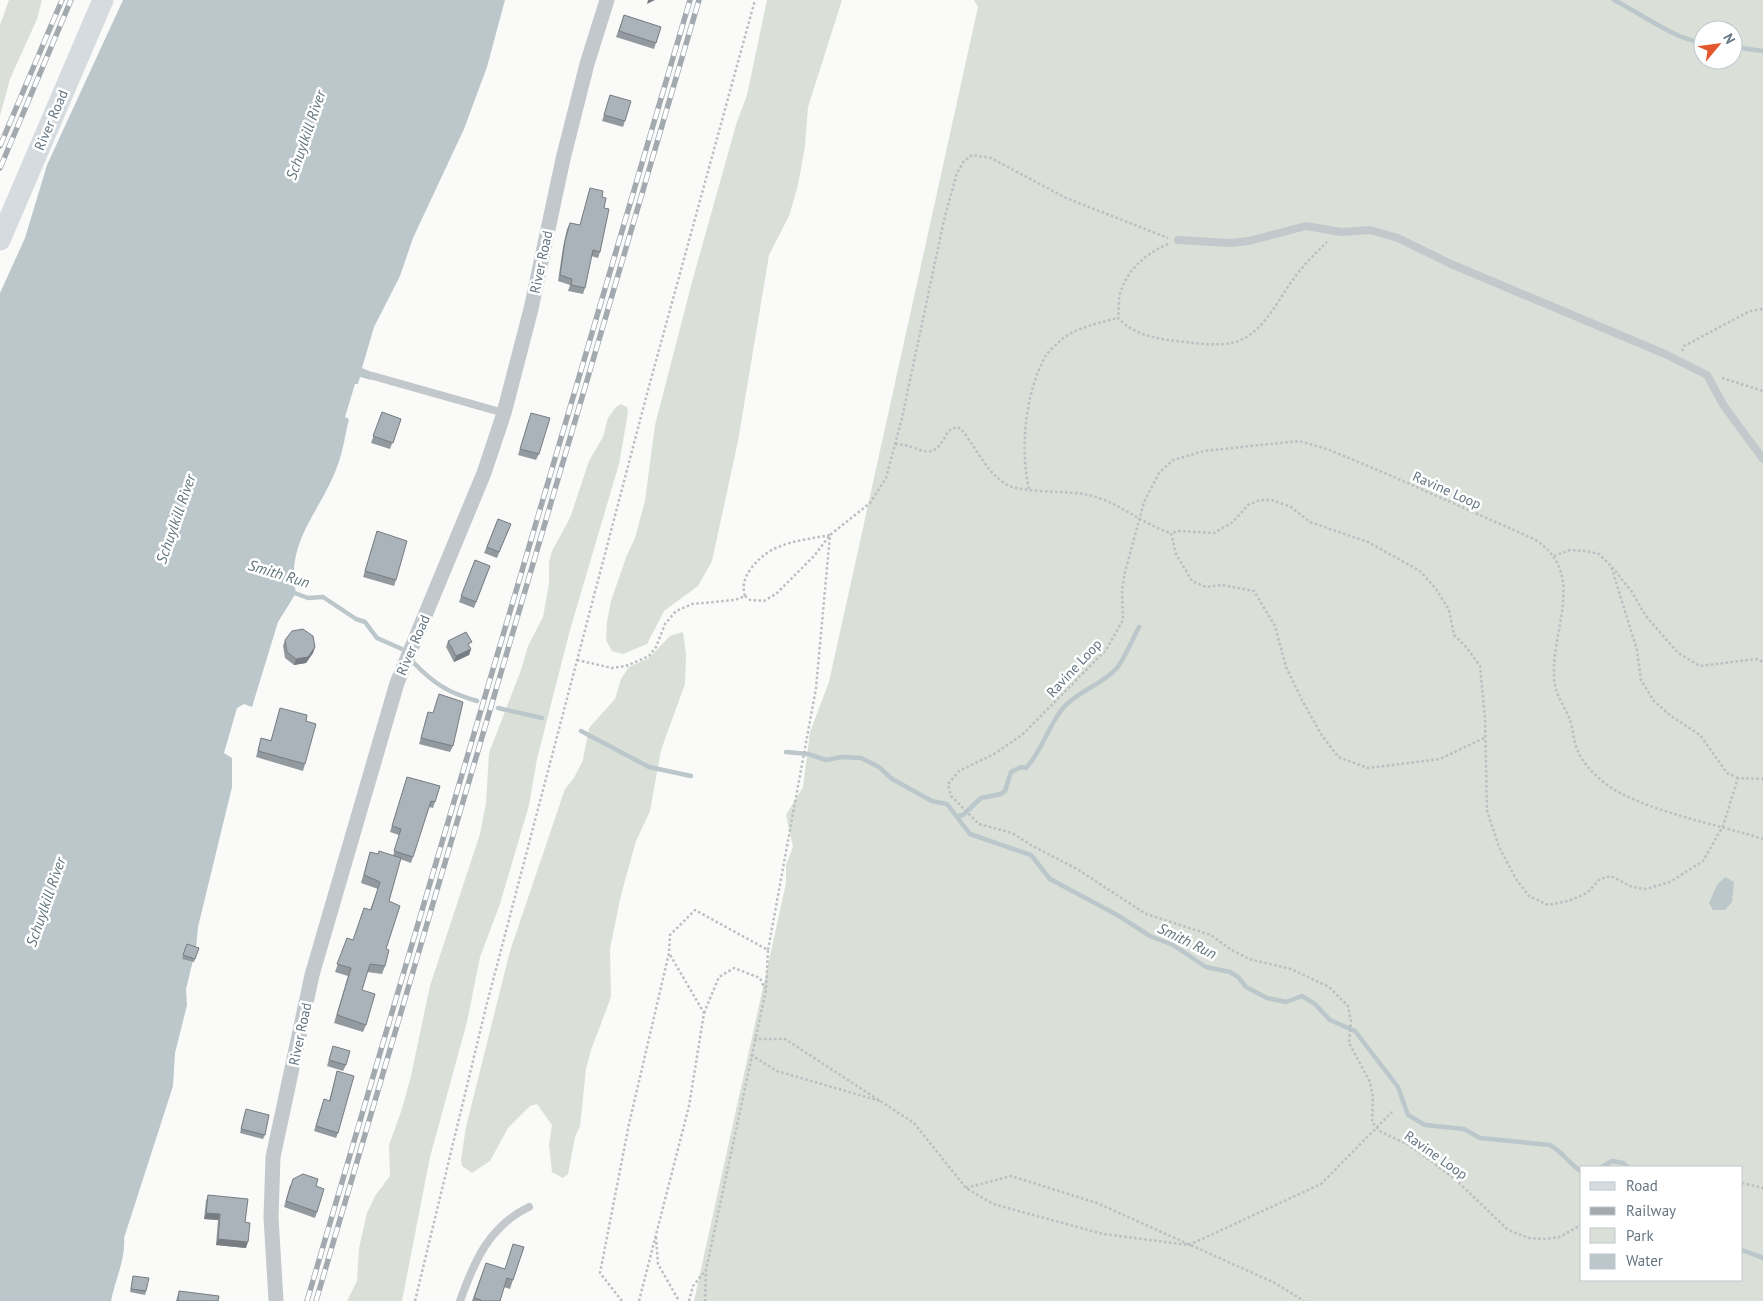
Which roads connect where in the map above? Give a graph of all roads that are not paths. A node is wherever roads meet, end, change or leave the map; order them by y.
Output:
1 (103, 0) edge
2 (607, 0) edge
3 (0, 240) edge
4 (1178, 240) road end
5 (372, 376) dead end
6 (504, 413) junction
7 (1763, 459) edge
8 (528, 1207) dead end
9 (276, 1301) edge
10 (460, 1301) edge

1 - 3 street, River Road
2 - 6 street, River Road
4 - 7 lane
5 - 6 lane
6 - 9 street, River Road
8 - 10 lane

